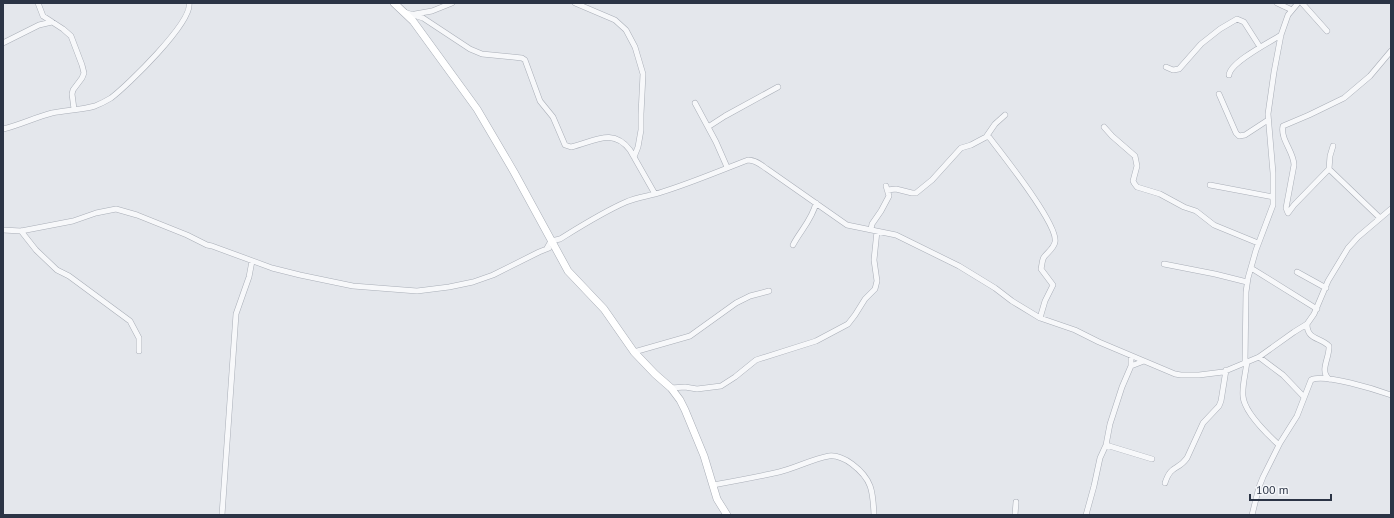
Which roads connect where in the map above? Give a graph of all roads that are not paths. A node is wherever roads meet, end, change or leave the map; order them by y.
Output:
1 (38, 3) edge
2 (189, 3) edge
3 (394, 3) edge
4 (452, 3) edge
5 (575, 3) edge
6 (1277, 3) edge
7 (1298, 3) edge
8 (1302, 3) edge
9 (1292, 10) junction
10 (402, 11) junction
11 (414, 14) junction
12 (52, 22) junction
13 (1327, 31) dead end
14 (1282, 35) junction
15 (3, 43) edge
16 (1260, 47) junction
17 (1391, 51) edge
18 (1166, 67) dead end
19 (1229, 75) dead end
20 (778, 87) dead end
21 (1219, 94) dead end
22 (695, 103) dead end
23 (74, 109) junction
24 (1005, 115) dead end
25 (1268, 120) junction
26 (1104, 126) dead end
27 (708, 127) junction
28 (3, 129) edge
29 (986, 137) junction
30 (1333, 146) dead end
31 (634, 156) junction
32 (726, 167) junction
33 (1329, 169) junction
34 (1210, 185) dead end
35 (655, 194) junction
36 (1273, 197) junction
37 (816, 203) junction
38 (1391, 209) edge
39 (1380, 218) junction
40 (3, 230) edge
41 (22, 230) junction
42 (874, 230) junction
43 (551, 241) junction
44 (1258, 244) junction
45 (793, 245) dead end
46 (548, 248) junction
47 (556, 249) junction
48 (252, 261) junction
49 (1164, 264) dead end
50 (1251, 268) junction
51 (1297, 272) dead end
52 (1248, 282) junction
53 (1326, 288) junction
54 (769, 291) dead end
55 (1317, 309) junction
56 (1040, 318) junction
57 (1308, 324) junction
58 (139, 350) dead end
59 (634, 352) junction
60 (1131, 356) junction
61 (1259, 356) junction
62 (1144, 361) junction
63 (1246, 362) junction
64 (1131, 366) junction
65 (1226, 370) junction
66 (1329, 379) junction
67 (671, 388) junction
68 (1391, 395) edge
69 (1304, 397) junction
70 (1106, 445) junction
71 (1279, 445) junction
72 (1152, 459) dead end
73 (1165, 483) dead end
74 (713, 485) junction
75 (1016, 502) dead end
76 (222, 515) edge
77 (726, 515) edge
78 (874, 515) edge
79 (1015, 515) edge
80 (1086, 515) edge
81 (1252, 515) edge

1 - 12 street
2 - 23 street
3 - 10 street
4 - 11 street
5 - 31 street
6 - 9 street
7 - 9 street
8 - 13 street
9 - 14 street
10 - 11 street
10 - 43 street
11 - 31 street
12 - 15 street
12 - 23 street
14 - 16 street
14 - 25 street
16 - 18 street
16 - 19 street
17 - 33 street
20 - 27 street
21 - 25 street
22 - 27 street
23 - 28 street
24 - 29 street
25 - 36 street
26 - 44 street
27 - 32 street
29 - 42 street
29 - 56 street
30 - 33 street
31 - 35 street
32 - 35 street
32 - 37 street
33 - 39 street
34 - 36 street
35 - 43 street
36 - 44 street
37 - 42 street
37 - 45 street
38 - 39 street
39 - 53 street
40 - 41 street
41 - 48 street
41 - 58 street
42 - 56 street
42 - 67 street
43 - 46 street
43 - 47 street
44 - 50 street
46 - 47 street
46 - 48 street
47 - 59 street
48 - 76 street
49 - 52 street
50 - 52 street
50 - 55 street
51 - 53 street
52 - 63 street
53 - 55 street
54 - 59 street
55 - 57 street
56 - 60 street
57 - 61 street
57 - 66 street
59 - 67 street
60 - 62 street
60 - 64 street
61 - 63 street
61 - 69 street
62 - 64 street
62 - 65 street
63 - 65 street
63 - 71 street
64 - 70 street
65 - 73 street
66 - 68 street
66 - 69 street
67 - 74 street
69 - 71 street
70 - 72 street
70 - 80 street
71 - 81 street
74 - 77 street
74 - 78 street
75 - 79 street

